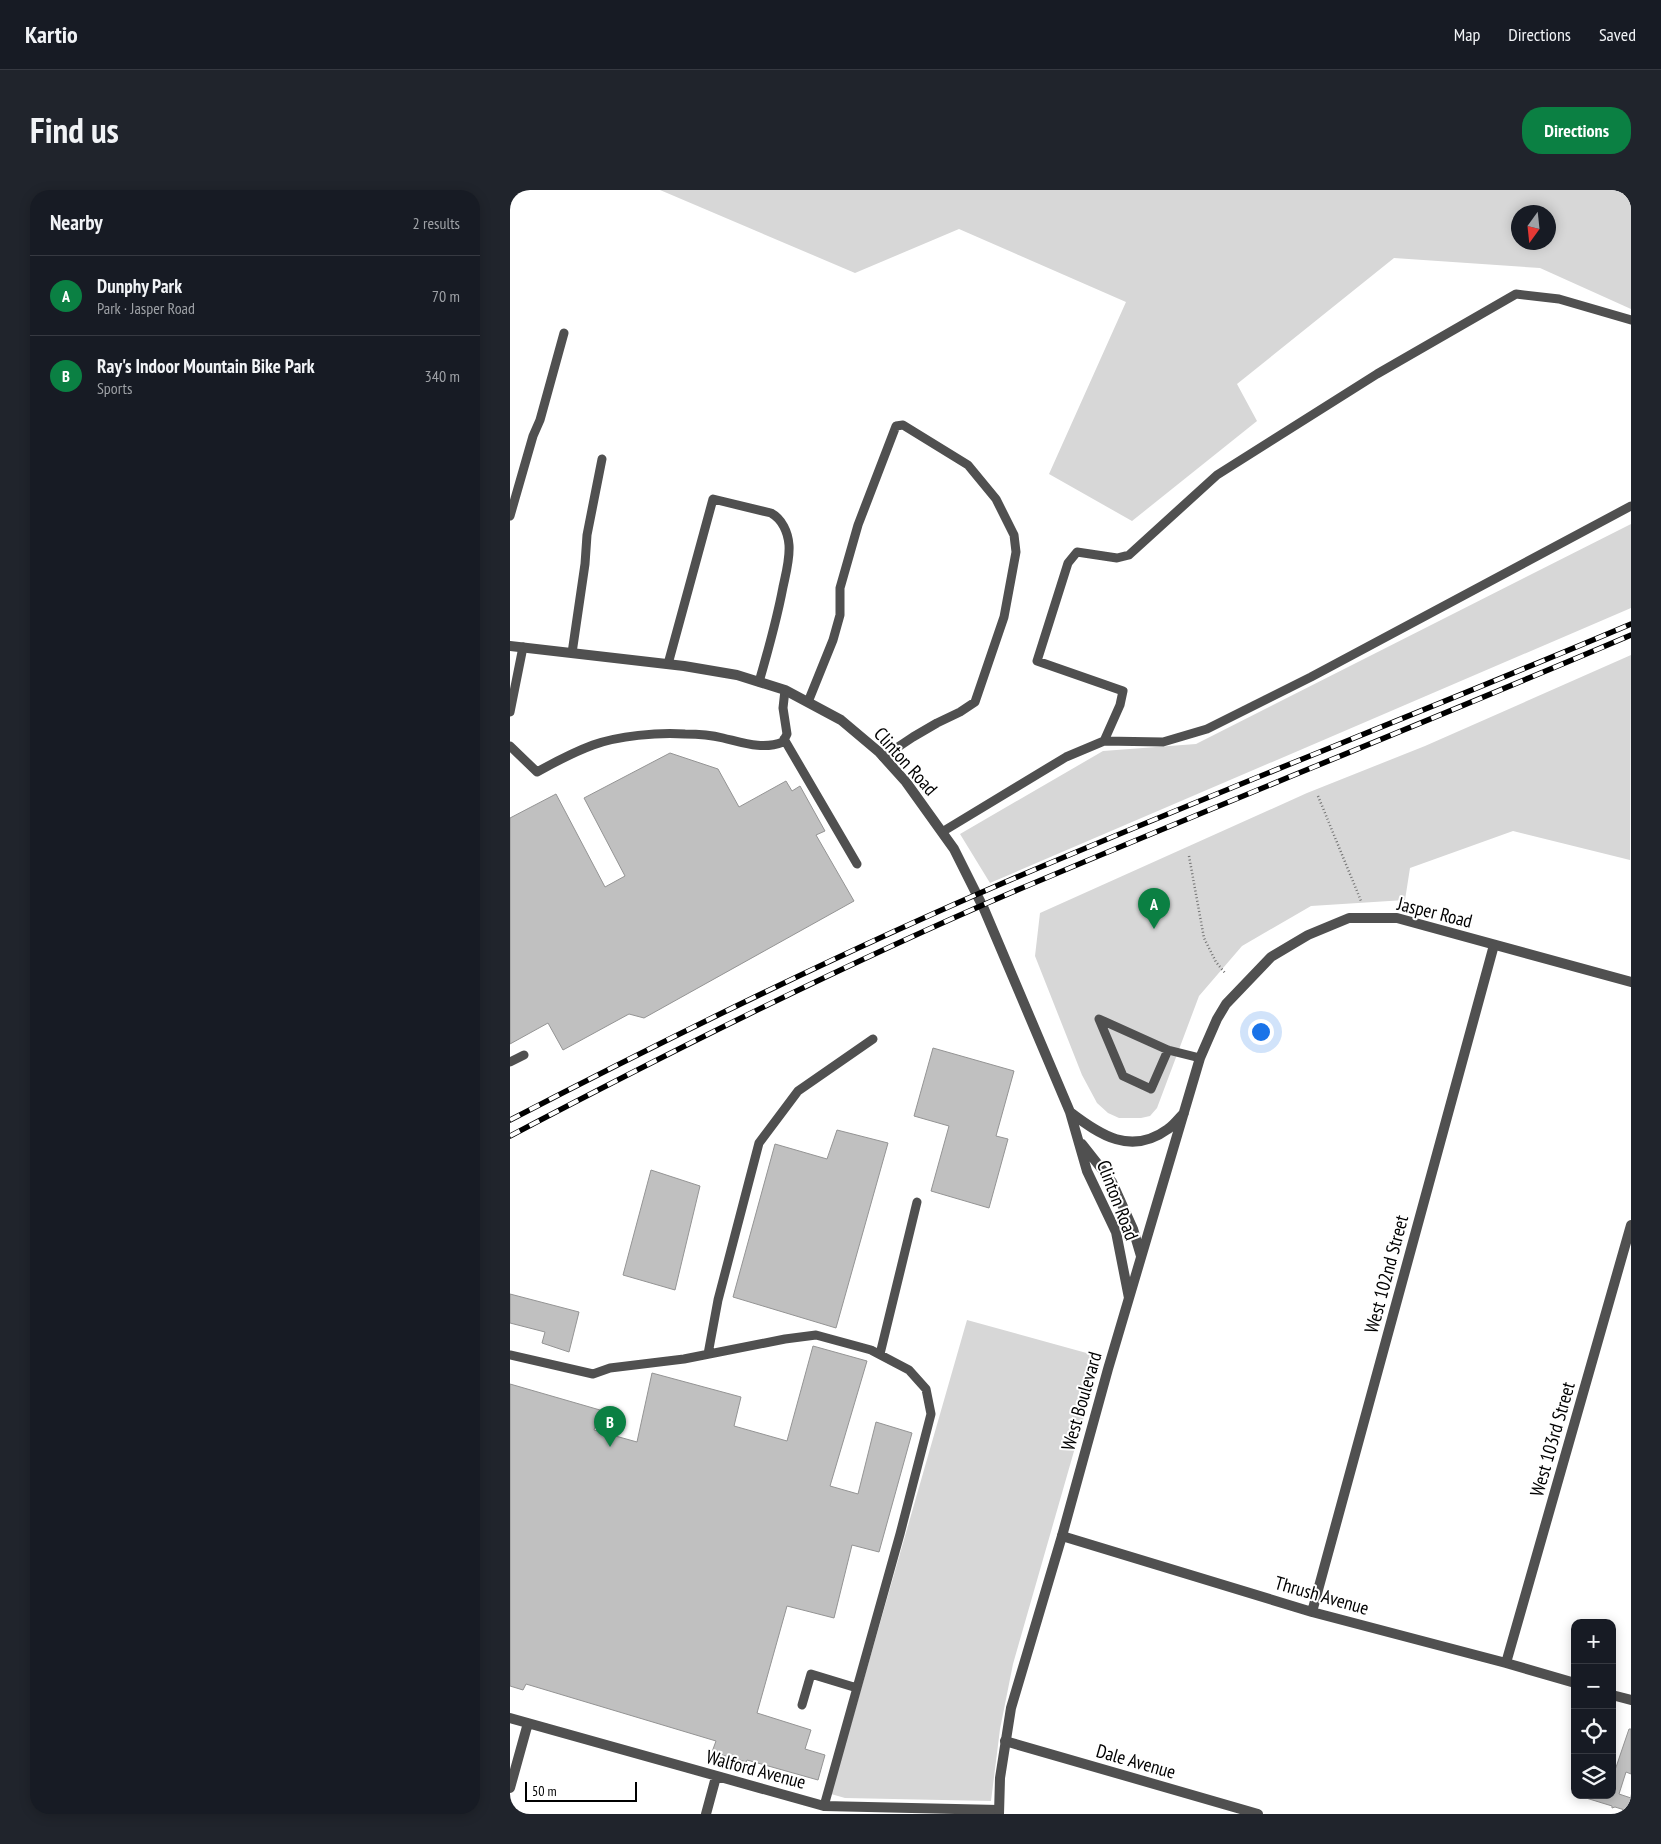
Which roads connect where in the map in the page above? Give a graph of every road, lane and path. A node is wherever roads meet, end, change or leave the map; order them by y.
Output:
1 (1631, 320) edge
2 (564, 333) dead end
3 (602, 458) dead end
4 (1631, 506) edge
5 (510, 516) edge
6 (510, 646) edge
7 (523, 647) junction
8 (572, 653) junction
9 (668, 664) junction
10 (759, 682) junction
11 (785, 690) junction
12 (808, 702) junction
13 (510, 712) edge
14 (784, 739) junction
15 (1104, 740) junction
16 (510, 746) edge
17 (883, 757) junction
18 (1318, 796) dead end
19 (942, 832) junction
20 (1189, 856) dead end
21 (857, 864) dead end
22 (1361, 901) dead end
23 (1494, 945) junction
24 (1225, 973) dead end
25 (1631, 982) edge
26 (1226, 1004) joint
27 (874, 1039) dead end
28 (1168, 1050) junction
29 (524, 1055) dead end
30 (1200, 1058) junction
31 (510, 1062) edge
32 (1070, 1112) junction
33 (1185, 1112) junction
34 (1080, 1142) junction
35 (917, 1202) dead end
36 (1631, 1225) edge
37 (1133, 1228) junction
38 (1116, 1232) junction
39 (1142, 1257) junction
40 (1129, 1299) junction
41 (708, 1354) junction
42 (880, 1354) junction
43 (510, 1355) edge
44 (1062, 1536) junction
45 (1312, 1612) junction
46 (1506, 1663) junction
47 (1571, 1682) edge
48 (857, 1688) junction
49 (1616, 1696) edge
50 (1631, 1700) edge
51 (802, 1705) dead end
52 (510, 1718) edge
53 (528, 1723) junction
54 (1005, 1741) junction
55 (716, 1777) junction
56 (510, 1788) edge
57 (824, 1806) junction
58 (999, 1812) edge
59 (706, 1814) edge
60 (1258, 1814) edge

1 - 15 lane
2 - 5 lane
3 - 8 lane
4 - 15 lane
6 - 7 street, Clinton Road
7 - 8 street, Clinton Road
7 - 13 lane
8 - 9 street, Clinton Road
9 - 10 street, Clinton Road
9 - 10 lane
10 - 11 street, Clinton Road
11 - 12 street, Clinton Road
11 - 14 lane
12 - 17 street, Clinton Road
12 - 17 lane
14 - 16 lane
14 - 21 lane
15 - 19 lane
17 - 19 street, Clinton Road
18 - 22 path
19 - 32 street, Clinton Road
20 - 24 path
23 - 25 street, Jasper Road
23 - 26 street, Jasper Road
23 - 45 street, West 102nd Street
26 - 30 street, West Boulevard
27 - 41 lane
28 - 28 lane
28 - 30 lane
29 - 31 lane
30 - 33 street, West Boulevard
32 - 33 street
32 - 34 street, Clinton Road
33 - 39 street, West Boulevard
34 - 37 street, Clinton Road
34 - 38 street, Clinton Road
35 - 42 lane
36 - 46 street, West 103rd Street
37 - 38 street
37 - 39 street, Clinton Road
38 - 40 street, Clinton Road
39 - 40 street, West Boulevard
40 - 44 street, West Boulevard
41 - 42 lane
41 - 43 lane
42 - 48 lane
44 - 45 street, Thrush Avenue
44 - 54 street, West Boulevard
45 - 46 street, Thrush Avenue
46 - 47 street, Thrush Avenue
48 - 51 lane
48 - 57 lane
49 - 50 street
52 - 53 street, Walford Avenue
53 - 55 street, Walford Avenue
53 - 56 street
54 - 58 street, West Boulevard
54 - 60 street, Dale Avenue
55 - 57 street, Walford Avenue
55 - 59 street
57 - 58 street, Walford Avenue

